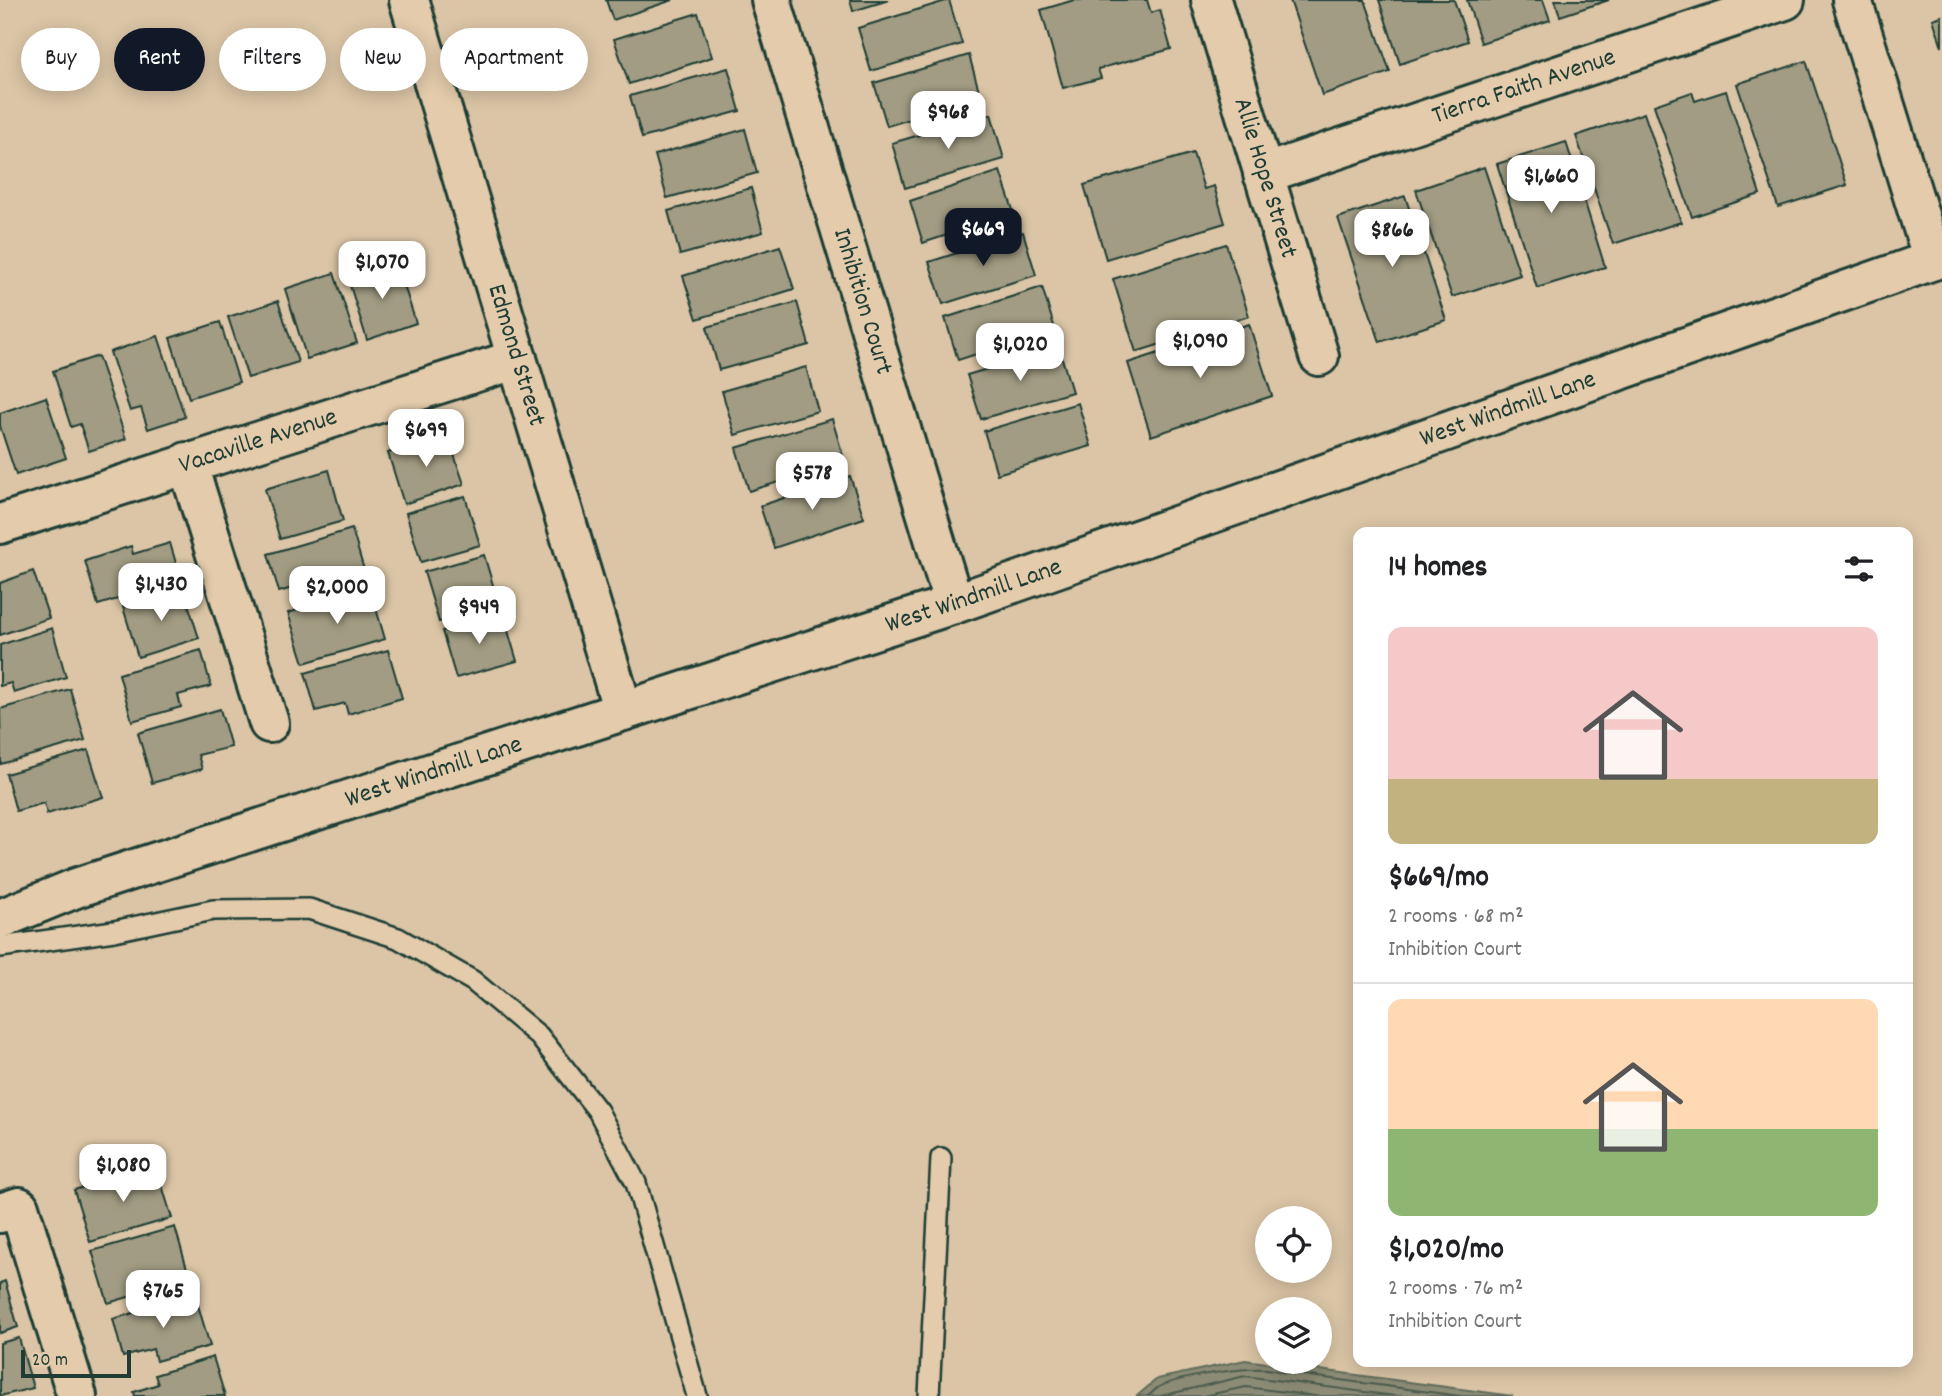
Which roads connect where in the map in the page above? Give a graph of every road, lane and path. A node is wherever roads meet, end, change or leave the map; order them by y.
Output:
1 (409, 0) edge
2 (771, 0) edge
3 (1211, 0) edge
4 (1785, 0) edge
5 (1852, 0) edge
6 (1263, 174) junction
7 (1938, 259) edge
8 (1319, 356) dead end
9 (517, 359) junction
10 (187, 462) junction
11 (0, 523) edge
12 (954, 604) junction
13 (623, 711) junction
14 (269, 723) dead end
15 (0, 919) edge
16 (0, 947) edge
17 (941, 1158) dead end
18 (9, 1210) edge
19 (77, 1396) edge
20 (697, 1396) edge
21 (929, 1396) edge

1 - 9 street, Edmond Street
2 - 12 street, Inhibition Court
3 - 6 street, Allie Hope Street
4 - 6 street, Tierra Faith Avenue
5 - 7 street
6 - 8 street, Allie Hope Street
7 - 12 street, West Windmill Lane
9 - 10 street, Vacaville Avenue
9 - 13 street, Edmond Street
10 - 11 street, Vacaville Avenue
10 - 14 street
12 - 13 street, West Windmill Lane
13 - 15 street, West Windmill Lane
16 - 20 lane
17 - 21 lane
18 - 19 street

